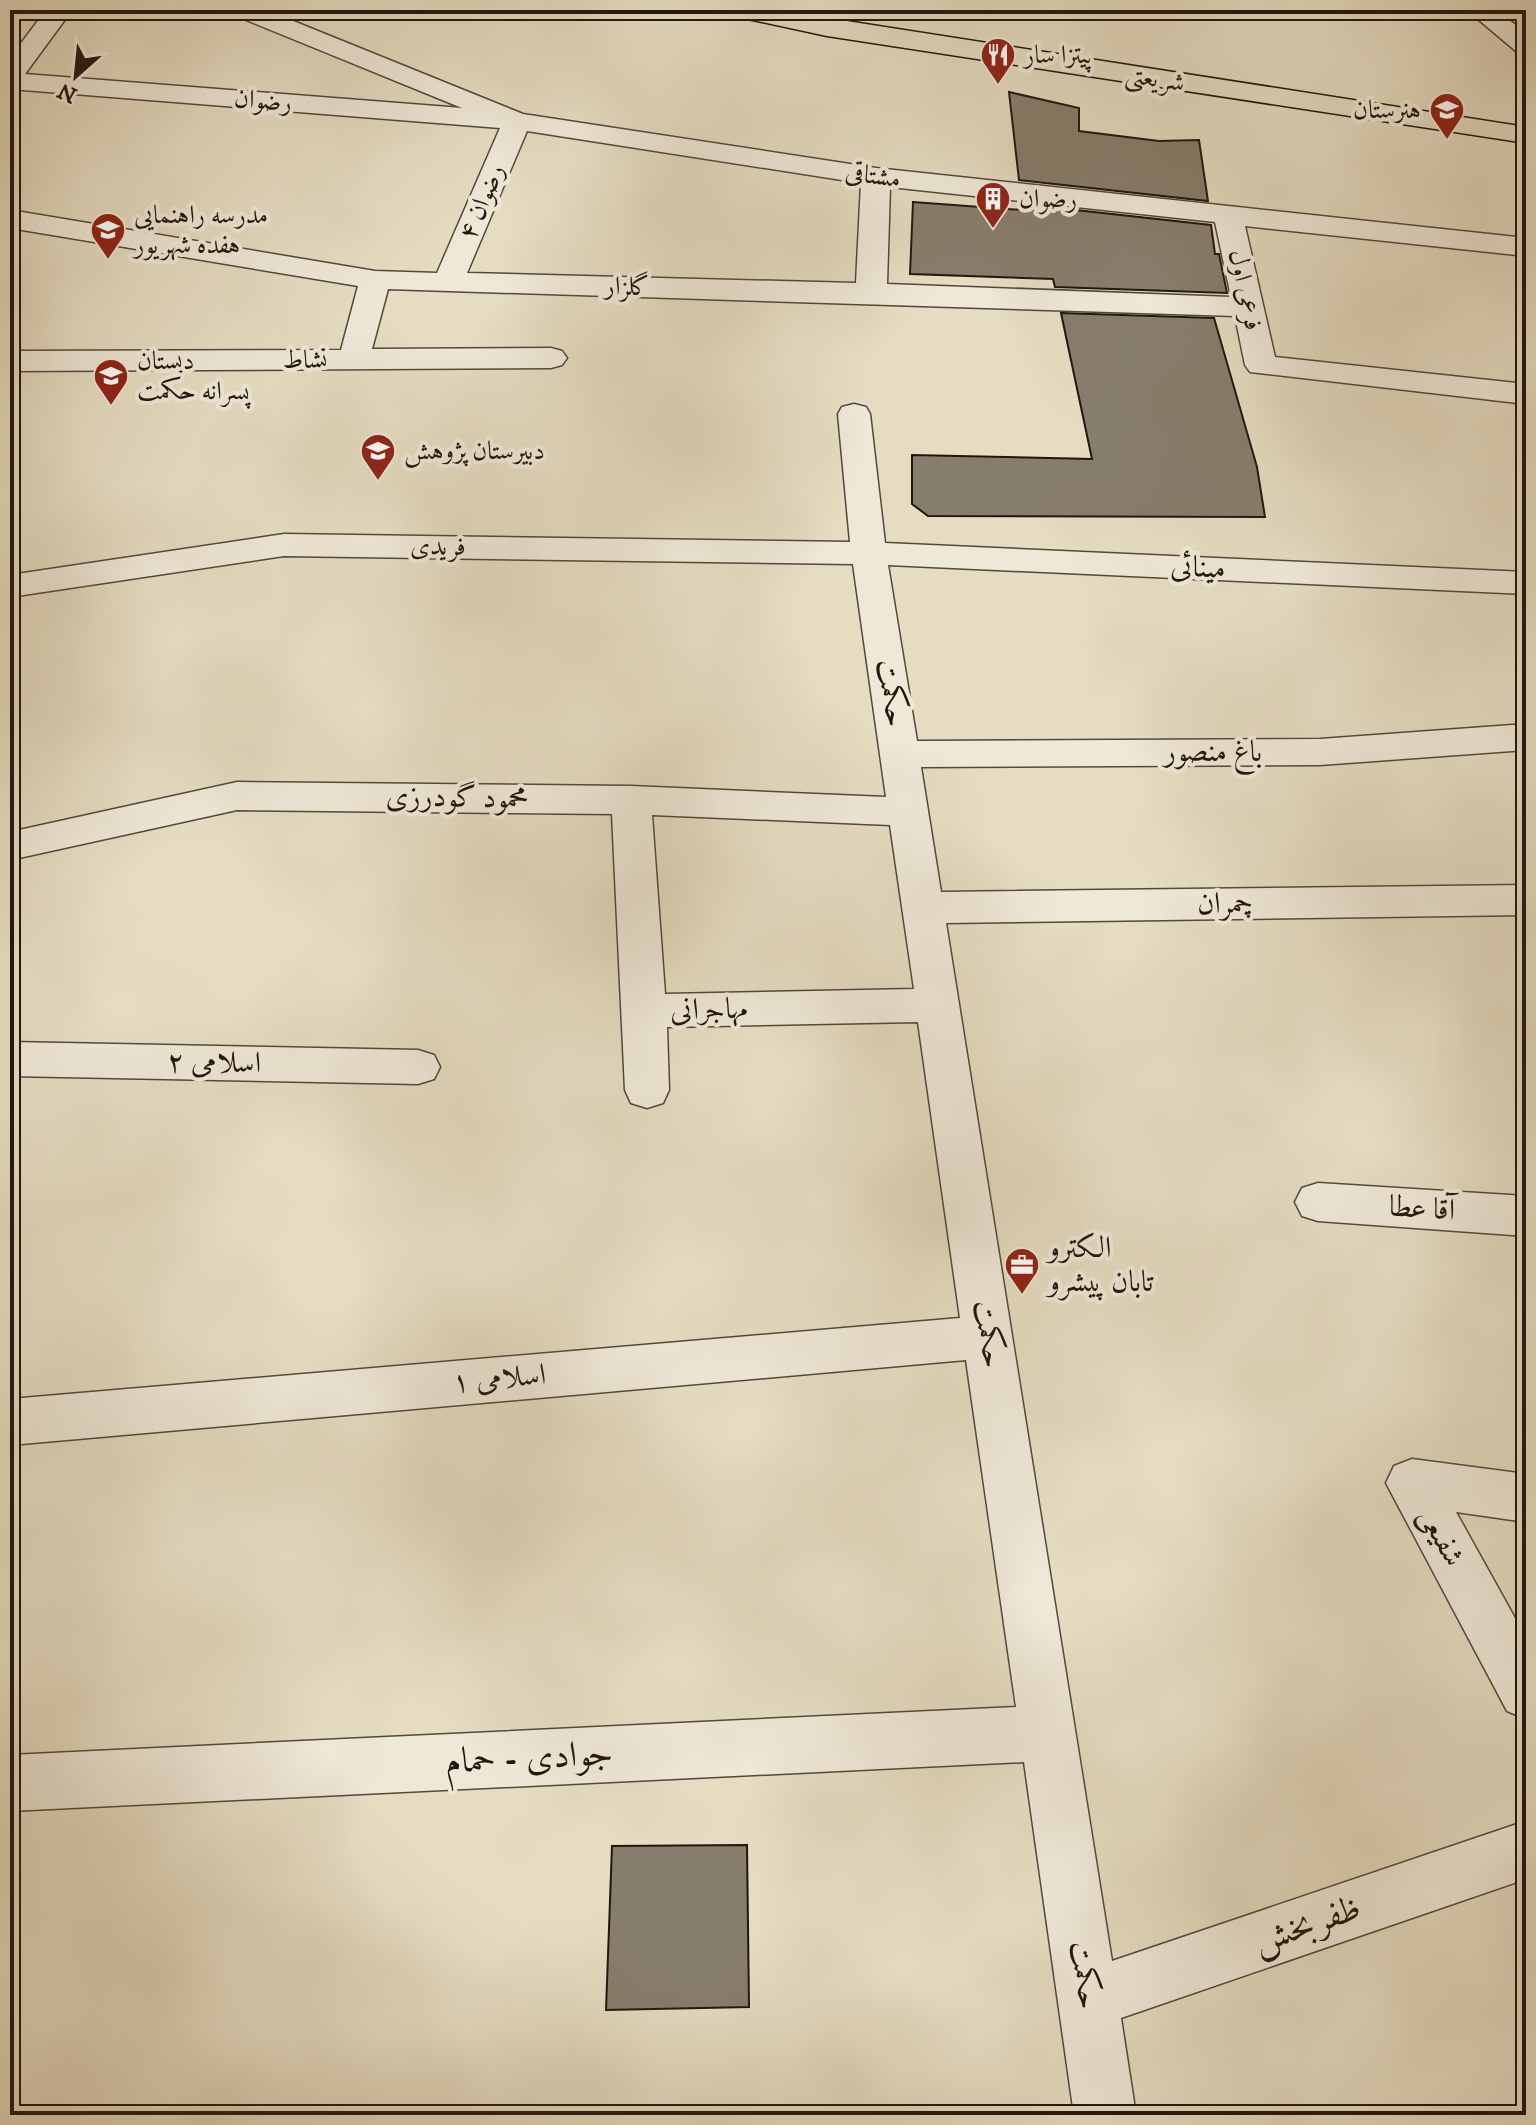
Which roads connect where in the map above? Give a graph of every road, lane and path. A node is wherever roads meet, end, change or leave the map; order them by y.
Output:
1 (59, 10) edge
2 (243, 10) edge
3 (738, 10) edge
4 (1480, 10) edge
5 (927, 17) dead end
6 (1064, 38) dead end
7 (1526, 46) edge
8 (10, 78) edge
9 (517, 121) junction
10 (1526, 135) edge
11 (876, 177) junction
12 (1228, 214) junction
13 (10, 219) edge
14 (1526, 247) edge
15 (375, 280) junction
16 (448, 282) junction
17 (871, 293) junction
18 (1249, 307) junction
19 (551, 358) dead end
20 (354, 359) junction
21 (10, 361) edge
22 (1526, 394) edge
23 (854, 414) dead end
24 (869, 553) junction
25 (1526, 583) edge
26 (10, 586) edge
27 (1526, 737) edge
28 (900, 754) junction
29 (631, 800) junction
30 (909, 812) junction
31 (10, 846) edge
32 (1526, 900) edge
33 (923, 908) junction
34 (938, 1005) junction
35 (645, 1011) junction
36 (10, 1059) edge
37 (418, 1067) dead end
38 (647, 1090) dead end
39 (1318, 1202) dead end
40 (1526, 1216) edge
41 (988, 1337) junction
42 (10, 1422) edge
43 (1526, 1498) edge
44 (1518, 1659) edge
45 (1048, 1733) junction
46 (10, 1783) edge
47 (1526, 1850) edge
48 (1088, 1999) junction
49 (1105, 2115) edge

1 - 8 street
2 - 9 street, مشتاقی
3 - 10 main road, شریعتی
4 - 7 street
5 - 6 main road
8 - 9 street, رضوان
9 - 11 street, مشتاقی
9 - 16 street, رضوان ۴
11 - 12 street, مشتاقی
11 - 17 street
12 - 14 street, مشتاقی
12 - 18 street, فرعی اول
13 - 15 street, گلزار
15 - 16 street, گلزار
15 - 20 street
16 - 17 street, گلزار
17 - 18 street, گلزار
18 - 22 street, فرعی اول
19 - 20 street, نشاط
20 - 21 street, نشاط
23 - 24 street, حکمت
24 - 25 street, مینائی
24 - 26 street, فریدی
24 - 28 street, حکمت
27 - 28 street, باغ منصور
28 - 30 street, حکمت
29 - 30 street, محمود گودرزی
29 - 31 street, محمود گودرزی
29 - 35 street, مهاجرانی
30 - 33 street, حکمت
32 - 33 street, چمران
33 - 34 street, حکمت
34 - 35 street, مهاجرانی
34 - 41 street, حکمت
35 - 38 street
36 - 37 street, اسلامی ۲
39 - 40 street, آقا عطا
41 - 42 street, اسلامی ۱
41 - 45 street, حکمت
43 - 44 street, شفیعی
45 - 46 street, جوادی - حمام
45 - 48 street, حکمت
47 - 48 street, ظفربخش
48 - 49 street, حکمت

